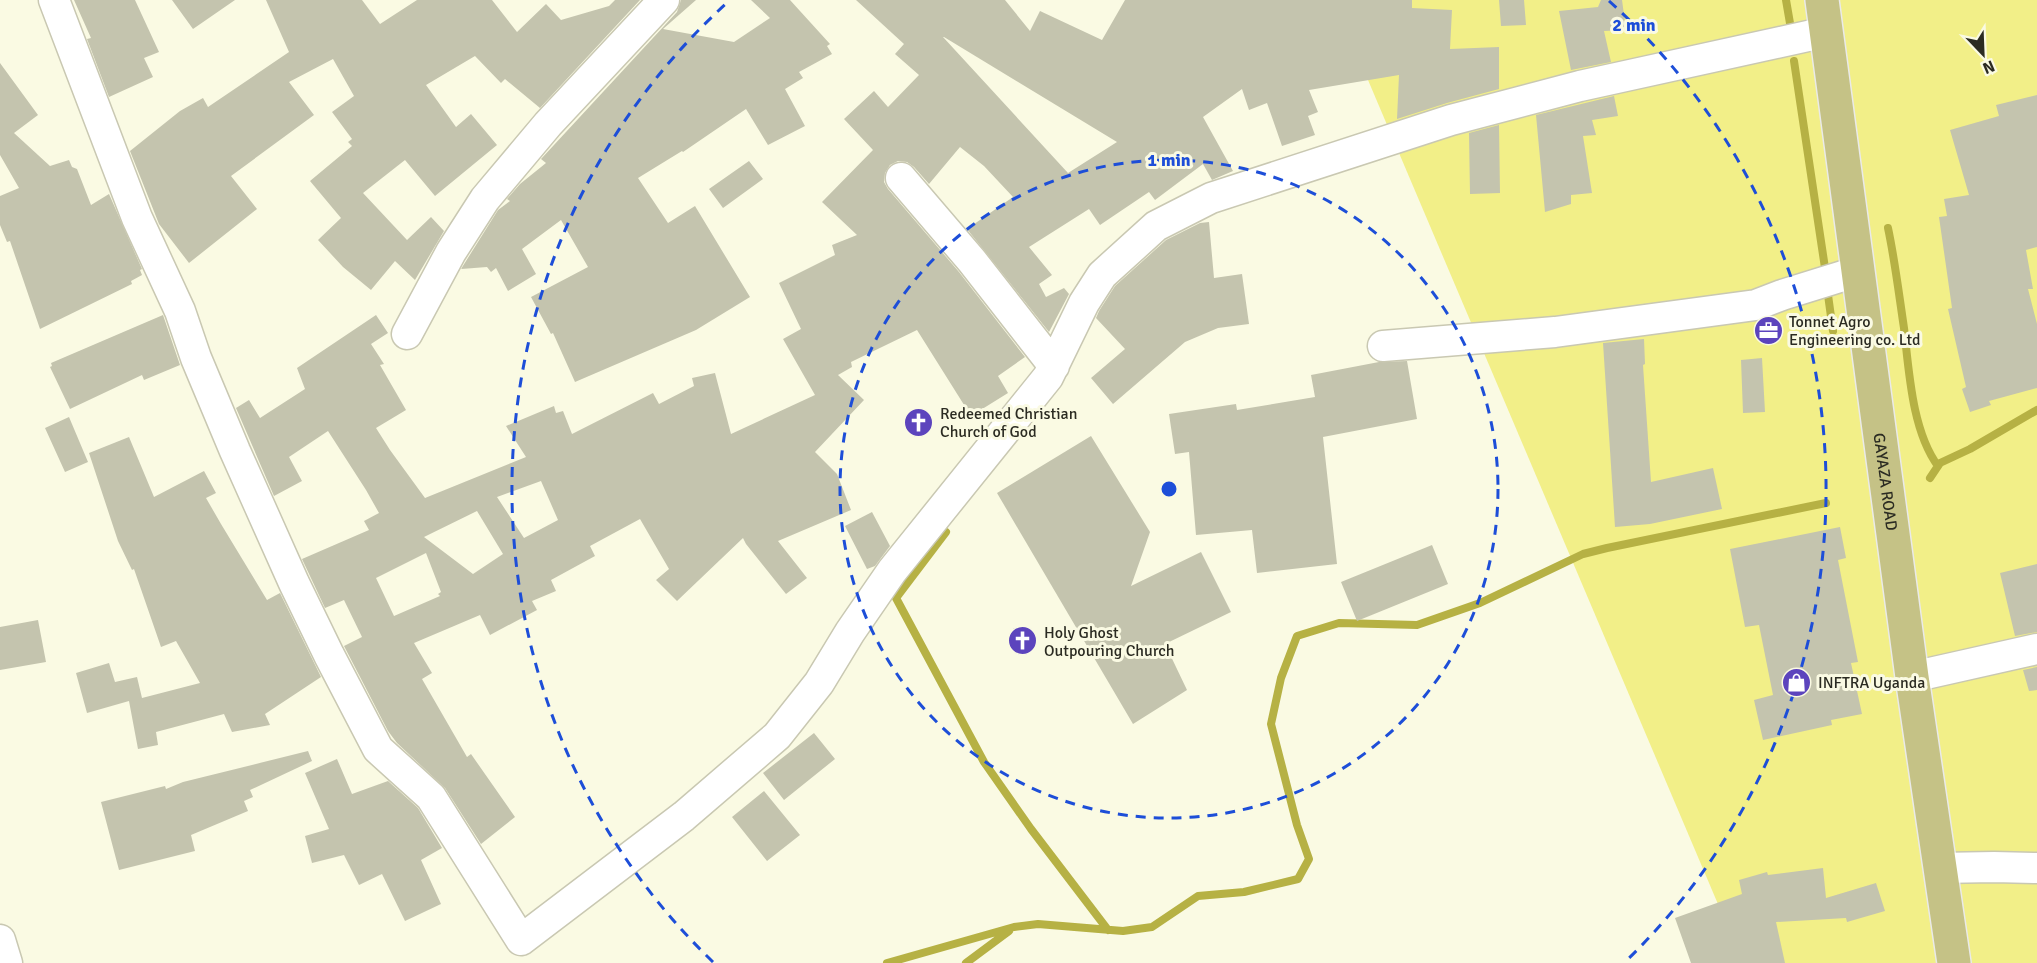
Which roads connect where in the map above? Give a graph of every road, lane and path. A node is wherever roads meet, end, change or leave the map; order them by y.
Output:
1 (54, 0) edge
2 (664, 0) edge
3 (1822, 0) edge
4 (1826, 32) junction
5 (902, 178) dead end
6 (1859, 271) junction
7 (407, 334) dead end
8 (1383, 345) dead end
9 (1054, 366) junction
10 (2037, 649) edge
11 (1912, 676) junction
12 (1939, 868) junction
13 (2037, 868) edge
14 (0, 940) edge
15 (7, 963) edge
16 (1954, 963) edge

1 - 9 street
2 - 7 street
3 - 4 main road, GAYAZA ROAD
4 - 6 main road, GAYAZA ROAD
4 - 9 street
5 - 9 street
6 - 8 street
6 - 11 main road, GAYAZA ROAD
10 - 11 street
11 - 12 main road, GAYAZA ROAD
12 - 13 street
12 - 16 main road, GAYAZA ROAD
14 - 15 street

